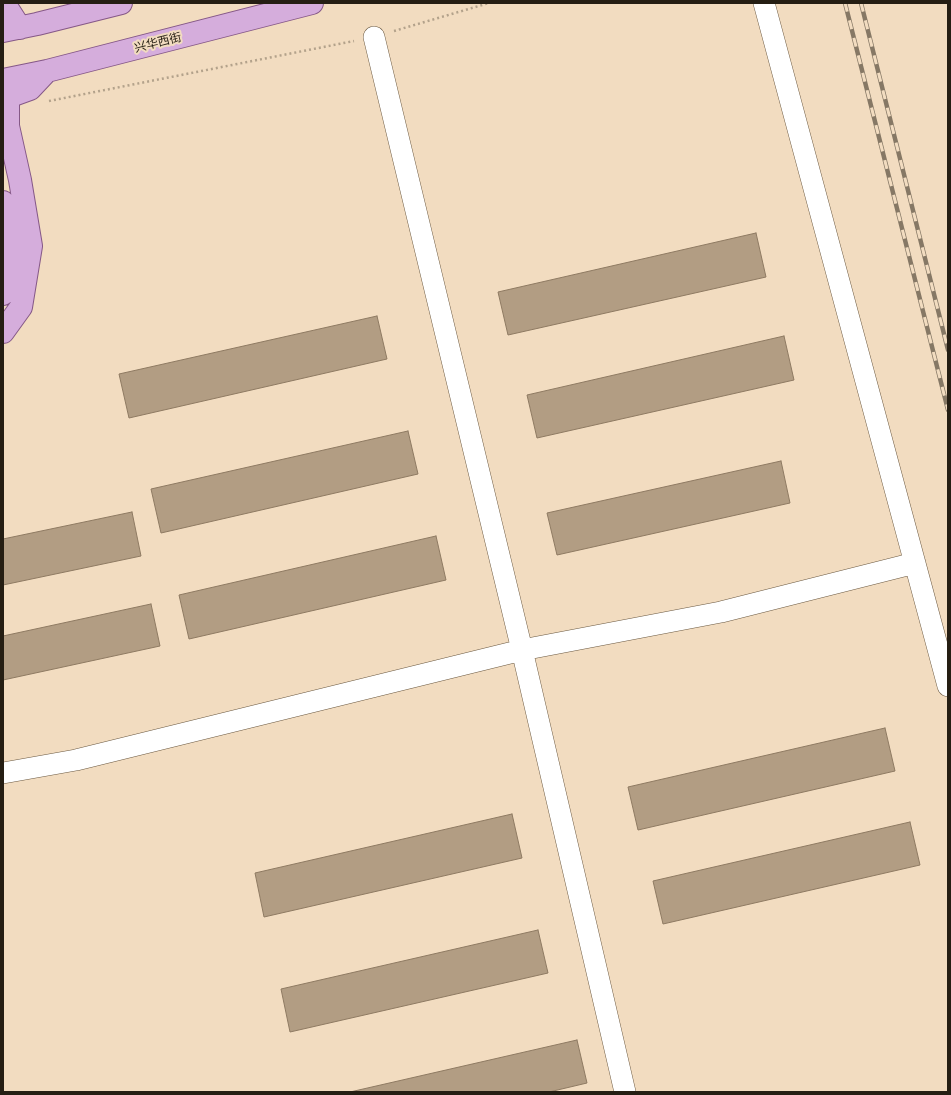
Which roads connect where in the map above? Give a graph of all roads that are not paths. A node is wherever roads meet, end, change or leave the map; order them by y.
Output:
1 (4, 3) edge
2 (121, 3) edge
3 (312, 3) edge
4 (764, 3) edge
5 (12, 29) edge
6 (374, 37) road end
7 (47, 71) junction
8 (3, 80) edge
9 (3, 202) edge
10 (3, 294) edge
11 (3, 332) edge
12 (915, 563) junction
13 (522, 650) junction
14 (948, 686) edge
15 (3, 773) edge
16 (625, 1092) edge

1 - 5 main road
2 - 5 main road
3 - 7 main road, 兴华西街
4 - 12 street
6 - 13 street
7 - 8 main road, 兴华西街
7 - 11 main road
9 - 10 main road
12 - 13 street
12 - 14 street
13 - 15 street
13 - 16 street

